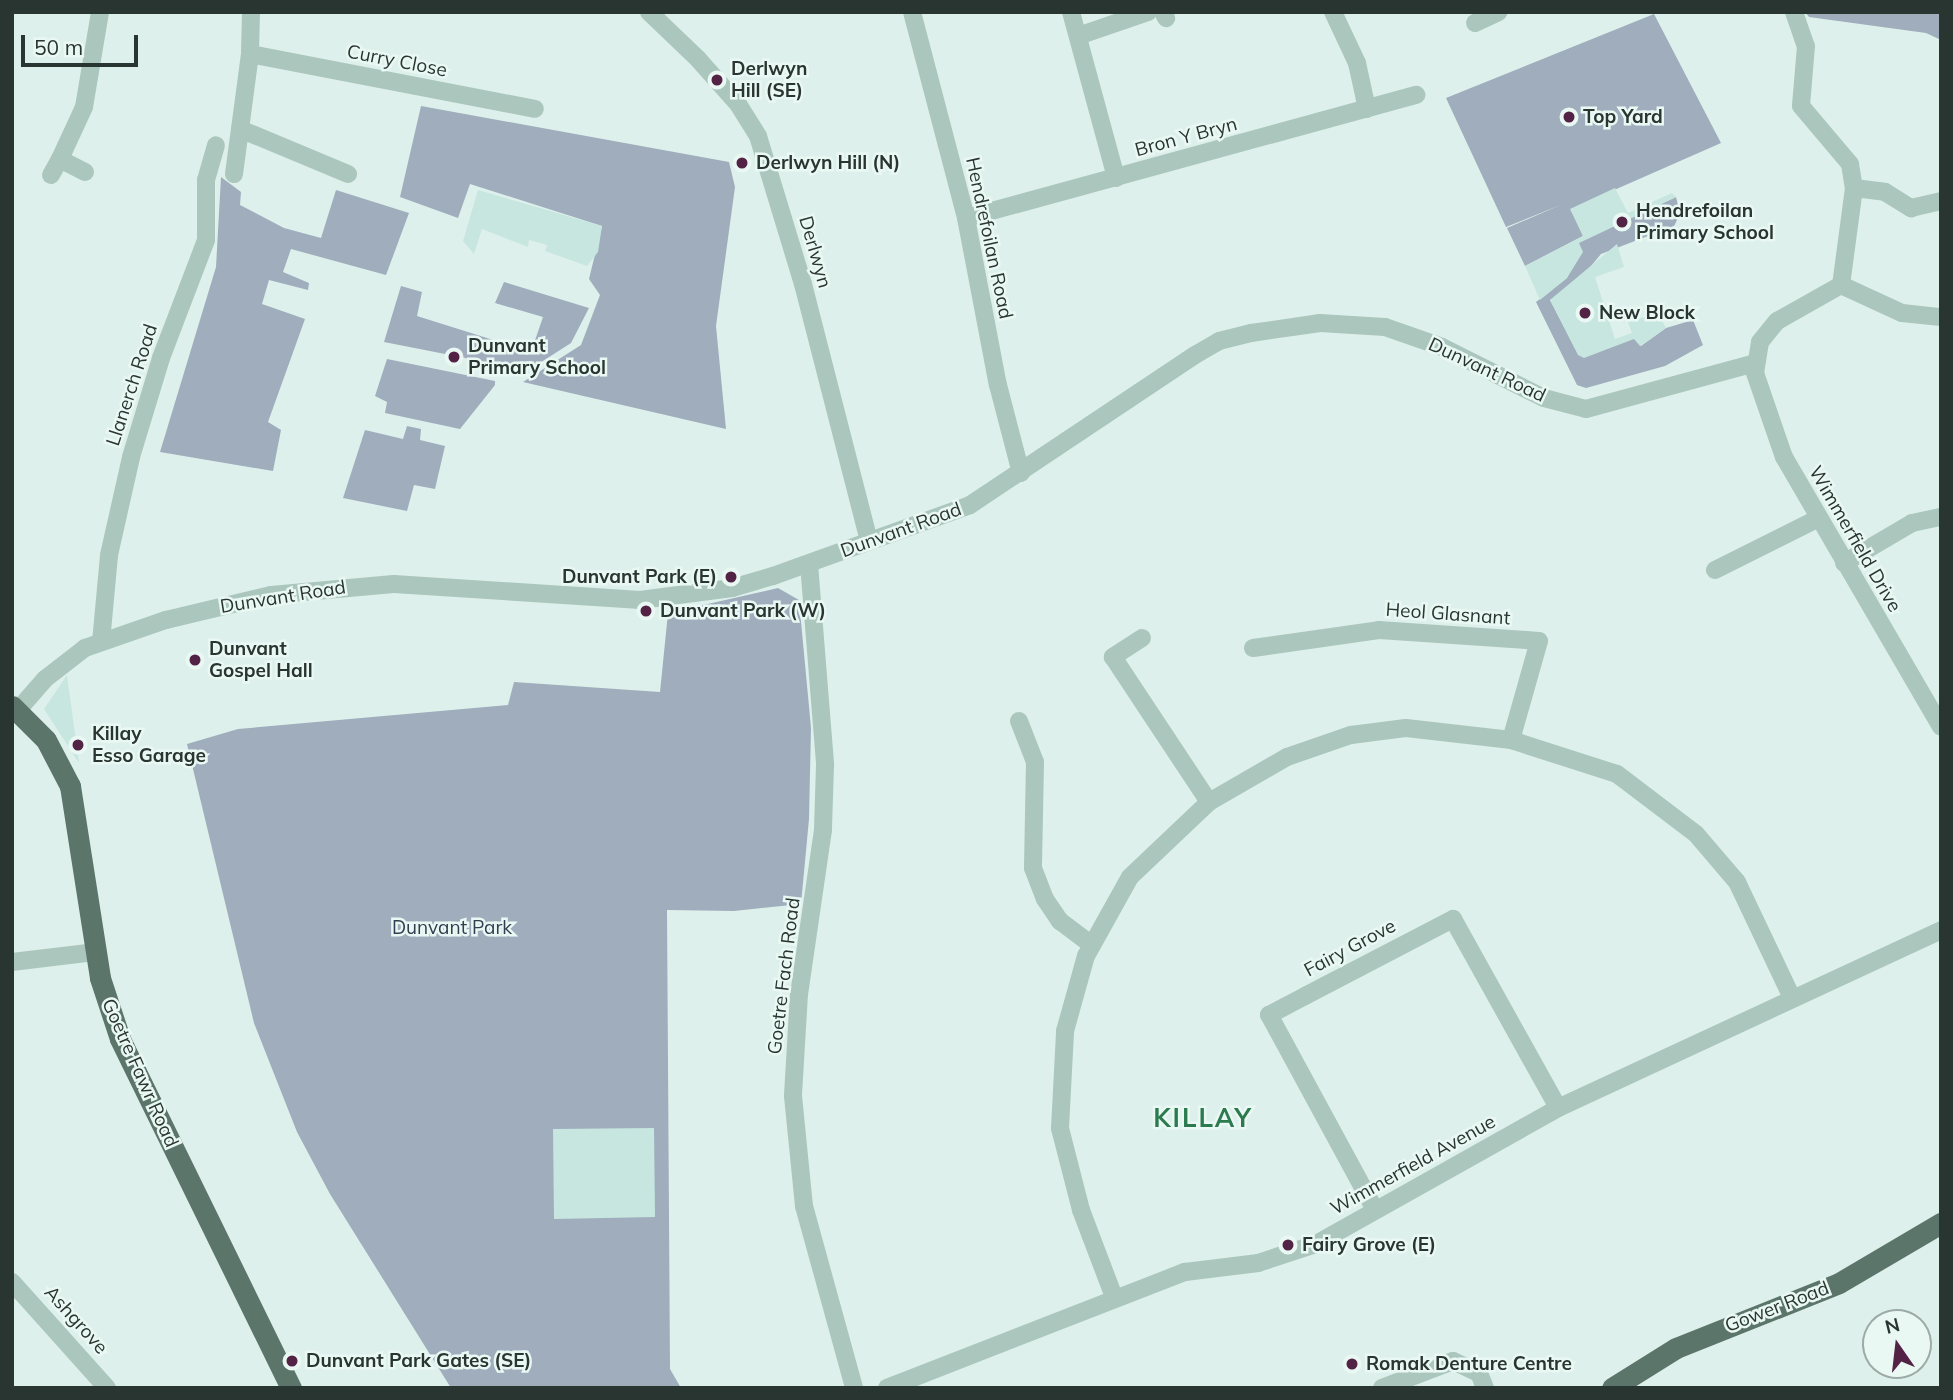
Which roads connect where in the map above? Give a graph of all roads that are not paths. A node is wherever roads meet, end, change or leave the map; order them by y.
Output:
1 (100, 12) edge
2 (251, 12) edge
3 (649, 12) edge
4 (912, 12) edge
5 (1071, 12) edge
6 (1333, 12) edge
7 (1794, 12) edge
8 (1495, 13) edge
9 (1159, 14) edge
10 (1475, 23) dead end
11 (1078, 36) junction
12 (250, 54) junction
13 (1416, 95) dead end
14 (536, 109) dead end
15 (1367, 109) junction
16 (240, 130) junction
17 (216, 145) dead end
18 (85, 172) dead end
19 (234, 174) dead end
20 (348, 174) dead end
21 (1116, 178) junction
22 (1854, 188) junction
23 (1941, 201) edge
24 (966, 218) junction
25 (1841, 285) junction
26 (1941, 317) edge
27 (1755, 363) junction
28 (1021, 473) junction
29 (1941, 517) edge
30 (1817, 519) junction
31 (869, 541) junction
32 (1844, 563) junction
33 (809, 564) junction
34 (1715, 570) dead end
35 (1142, 638) dead end
36 (101, 642) junction
37 (1253, 648) dead end
38 (15, 708) edge
39 (1019, 721) dead end
40 (1941, 727) edge
41 (1511, 740) junction
42 (1209, 802) junction
43 (1941, 930) edge
44 (1091, 944) junction
45 (96, 951) junction
46 (12, 962) edge
47 (1793, 998) junction
48 (1558, 1108) junction
49 (1374, 1208) junction
50 (1941, 1223) edge
51 (12, 1282) edge
52 (1114, 1297) junction
53 (107, 1388) edge
54 (291, 1388) edge
55 (854, 1388) edge
56 (887, 1388) edge
57 (1382, 1388) edge
58 (1485, 1388) edge
59 (1612, 1388) edge

1 - 18 street
2 - 12 street
3 - 31 street, Derlwyn
4 - 24 street, Hendrefoilan Road
5 - 11 street
6 - 15 street
7 - 22 street
8 - 10 street
9 - 11 street
11 - 21 street
12 - 14 street, Curry Close
12 - 16 street
13 - 15 street, Bron Y Bryn
15 - 21 street, Bron Y Bryn
16 - 19 street
16 - 20 street
17 - 36 street, Llanerch Road
21 - 24 street, Bron Y Bryn
22 - 23 street
22 - 25 street
24 - 28 street, Hendrefoilan Road
25 - 26 street
25 - 27 street
27 - 28 street, Dunvant Road
27 - 30 street, Wimmerfield Drive
28 - 31 street, Dunvant Road
29 - 32 street
30 - 32 street, Wimmerfield Drive
30 - 34 street
31 - 33 street, Dunvant Road
32 - 40 street, Wimmerfield Drive
33 - 36 street, Dunvant Road
33 - 55 street, Goetre Fach Road
35 - 42 street
36 - 38 street, Dunvant Road
37 - 41 street, Heol Glasnant
38 - 45 main road, Goetre Fawr Road
39 - 44 street
41 - 42 street
41 - 47 street
42 - 44 street
43 - 47 street, Wimmerfield Avenue
44 - 52 street
45 - 46 street
45 - 54 main road, Goetre Fawr Road
47 - 48 street, Wimmerfield Avenue
48 - 49 street, Wimmerfield Avenue
48 - 49 street, Fairy Grove
49 - 52 street, Wimmerfield Avenue
50 - 59 main road, Gower Road
51 - 53 street, Ashgrove
52 - 56 street, Wimmerfield Avenue
57 - 58 street

